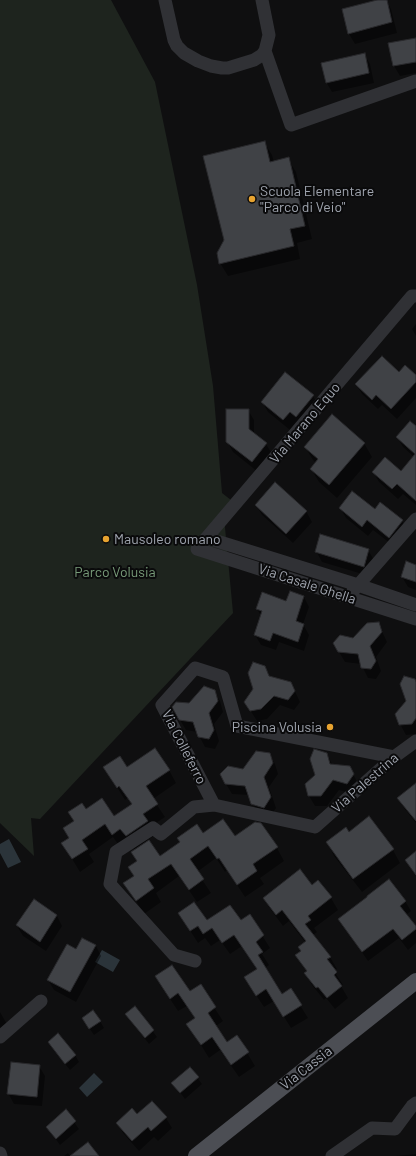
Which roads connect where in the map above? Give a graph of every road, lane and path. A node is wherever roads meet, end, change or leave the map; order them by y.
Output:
1 (165, 0) edge
2 (262, 0) edge
3 (266, 51) junction
4 (416, 81) edge
5 (414, 296) edge
6 (416, 519) edge
7 (207, 538) junction
8 (197, 550) joint
9 (358, 585) junction
10 (348, 597) junction
11 (416, 605) edge
12 (416, 620) edge
13 (416, 741) edge
14 (394, 757) junction
15 (214, 804) junction
16 (195, 961) dead end
17 (416, 981) edge
18 (41, 1001) dead end
19 (0, 1037) edge
20 (416, 1103) edge
21 (200, 1155) edge
22 (332, 1156) edge

1 - 3 street
2 - 3 street
3 - 4 street
5 - 7 street, Via Marano Equo
6 - 9 street
7 - 8 street, Via Marano Equo
7 - 9 street, Via Casale Ghella
8 - 10 street, Via Casale Ghella
9 - 10 street
9 - 11 street, Via Casale Ghella
10 - 12 street, Via Casale Ghella
13 - 14 street, Via Palestrina
14 - 15 street, Via Palestrina
14 - 15 street, Via Colleferro
15 - 16 street
17 - 21 main road, Via Cassia
18 - 19 street
20 - 22 street

